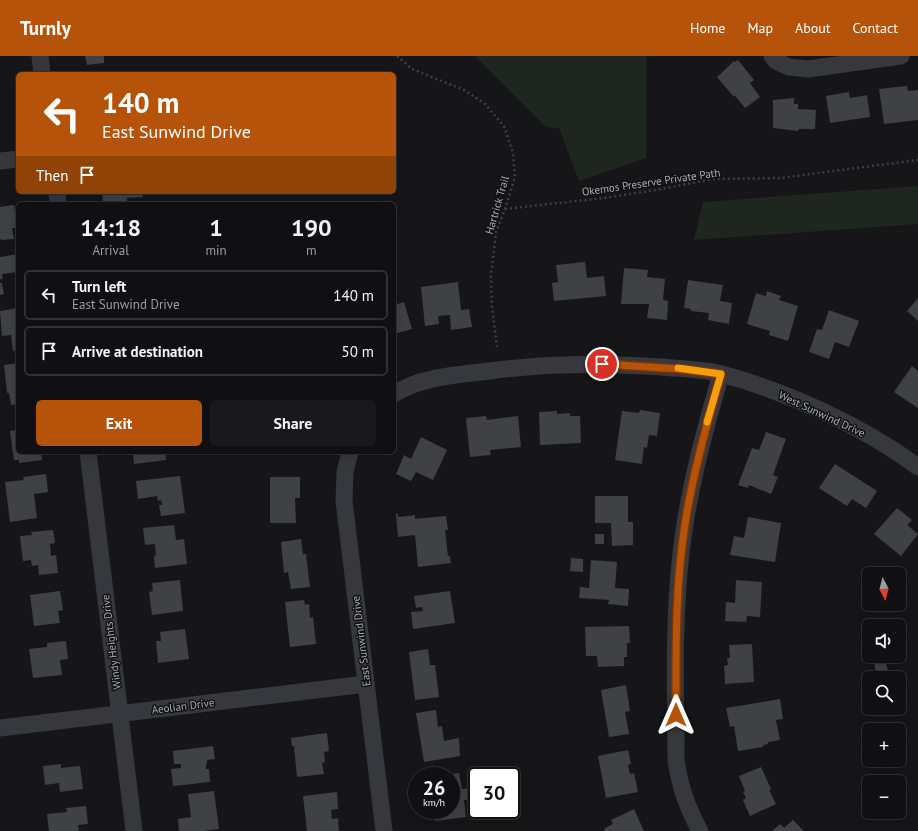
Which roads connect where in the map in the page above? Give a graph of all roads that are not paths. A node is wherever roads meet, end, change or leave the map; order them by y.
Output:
1 (40, 56) edge
2 (772, 56) edge
3 (901, 56) edge
4 (42, 72) edge
5 (16, 159) edge
6 (0, 161) edge
7 (721, 374) junction
8 (396, 393) edge
9 (88, 454) edge
10 (350, 454) edge
11 (918, 467) edge
12 (366, 684) junction
13 (120, 714) junction
14 (0, 728) edge
15 (134, 831) edge
16 (384, 831) edge
17 (700, 831) edge

1 - 4 street
2 - 3 street
5 - 6 street
7 - 8 street
7 - 11 street, West Sunwind Drive
7 - 17 street
9 - 13 street, Windy Heights Drive
10 - 12 street, East Sunwind Drive
12 - 13 street, Aeolian Drive
12 - 16 street, East Sunwind Drive
13 - 14 street, Aeolian Drive
13 - 15 street, Windy Heights Drive

